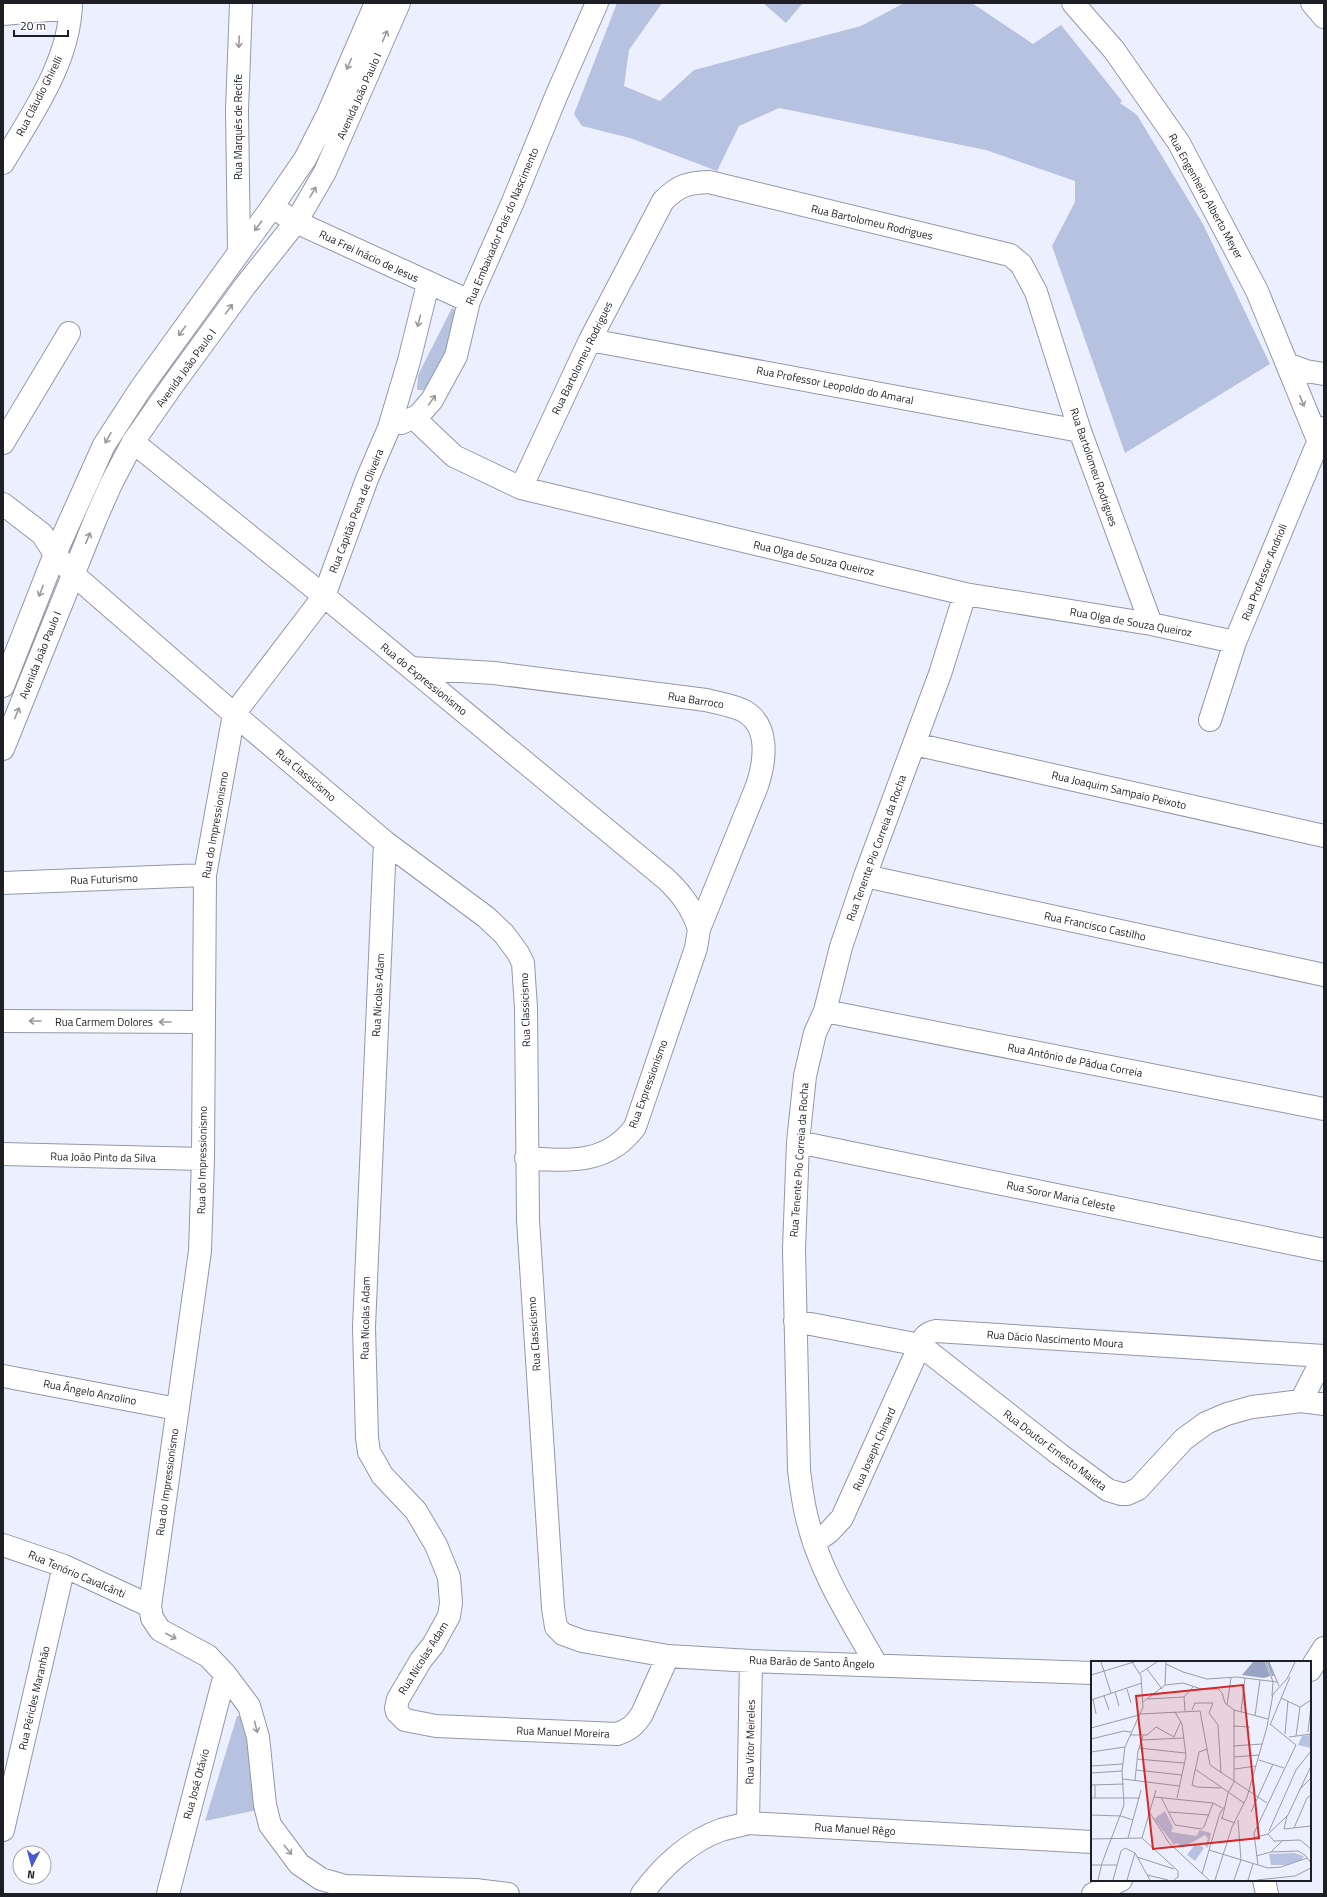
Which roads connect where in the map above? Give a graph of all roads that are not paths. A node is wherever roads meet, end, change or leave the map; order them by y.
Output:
1 (241, 3) edge
2 (376, 3) edge
3 (399, 3) edge
4 (597, 3) edge
5 (1074, 3) edge
6 (1312, 3) edge
7 (71, 6) edge
8 (3, 14) edge
9 (1324, 17) edge
10 (3, 163) edge
11 (272, 207) junction
12 (296, 222) junction
13 (239, 252) junction
14 (428, 284) junction
15 (469, 300) junction
16 (69, 333) dead end
17 (590, 340) junction
18 (168, 351) junction
19 (1287, 364) junction
20 (1324, 374) edge
21 (414, 418) junction
22 (389, 428) junction
23 (1080, 431) junction
24 (1321, 434) edge
25 (134, 442) junction
26 (3, 443) edge
27 (521, 488) junction
28 (3, 504) edge
29 (55, 554) junction
30 (73, 574) junction
31 (965, 594) junction
32 (324, 596) junction
33 (1151, 624) junction
34 (1235, 642) junction
35 (412, 668) junction
36 (3, 686) edge
37 (234, 714) junction
38 (1210, 720) dead end
39 (914, 744) junction
40 (3, 749) edge
41 (1324, 836) edge
42 (384, 842) junction
43 (205, 875) junction
44 (865, 876) junction
45 (3, 883) edge
46 (699, 929) junction
47 (1324, 975) edge
48 (825, 1011) junction
49 (3, 1021) edge
50 (204, 1022) junction
51 (1324, 1109) edge
52 (798, 1142) junction
53 (3, 1154) edge
54 (526, 1158) junction
55 (203, 1159) junction
56 (1324, 1250) edge
57 (795, 1321) junction
58 (920, 1345) junction
59 (1324, 1356) edge
60 (3, 1376) edge
61 (1301, 1401) junction
62 (1324, 1404) edge
63 (177, 1409) junction
64 (814, 1543) junction
65 (3, 1545) edge
66 (64, 1566) junction
67 (150, 1606) junction
68 (553, 1608) joint
69 (668, 1656) junction
70 (751, 1660) junction
71 (876, 1664) junction
72 (1091, 1673) edge
73 (225, 1674) junction
74 (436, 1726) joint
75 (748, 1823) junction
76 (3, 1830) edge
77 (1091, 1842) edge
78 (1119, 1881) edge
79 (1264, 1881) edge
80 (168, 1894) edge
81 (508, 1894) edge
82 (642, 1894) edge
83 (1093, 1894) edge
84 (1267, 1894) edge

1 -> 13 street, Rua Marquês de Recife
2 -> 11 street, Avenida João Paulo I
12 -> 3 street, Avenida João Paulo I
4 - 15 street, Rua Embaixador Pais do Nascimento
5 - 19 street, Rua Engenheiro Alberto Meyer
6 - 9 street
7 - 8 street
7 - 10 street, Rua Cláudio Ghirelli
11 - 12 street, Rua Frei Inácio de Jesus
11 -> 13 street, Avenida João Paulo I
12 - 14 street, Rua Frei Inácio de Jesus
25 -> 12 street, Avenida João Paulo I
13 -> 18 street, Avenida João Paulo I
14 - 15 street, Rua Frei Inácio de Jesus
14 -> 22 street, Rua Capitão Pena de Oliveira
21 -> 15 street, Rua Embaixador Pais do Nascimento
16 - 26 street
17 - 23 street, Rua Professor Leopoldo do Amaral
17 - 23 street, Rua Bartolomeu Rodrigues
17 - 27 street, Rua Bartolomeu Rodrigues
18 - 25 street
18 -> 29 street, Avenida João Paulo I
19 - 20 street
19 -> 24 street, Rua Engenheiro Alberto Meyer
21 - 22 street, Rua Embaixador Pais do Nascimento
21 - 27 street, Rua Olga de Souza Queiroz
22 - 32 street, Rua Capitão Pena de Oliveira
23 - 33 street, Rua Bartolomeu Rodrigues
24 - 34 street, Rua Professor Andrioli
30 -> 25 street, Avenida João Paulo I
25 - 32 street, Rua do Expressionismo
27 - 31 street, Rua Olga de Souza Queiroz
28 - 29 street, Rua Classicismo
29 - 30 street, Rua Classicismo
29 -> 36 street, Avenida João Paulo I
30 - 37 street, Rua Classicismo
40 -> 30 street, Avenida João Paulo I
31 - 33 street, Rua Olga de Souza Queiroz
31 - 39 street, Rua Tenente Pio Correia da Rocha
32 - 35 street, Rua do Expressionismo
32 - 37 street, Rua Capitão Pena de Oliveira
33 - 34 street, Rua Olga de Souza Queiroz
34 - 38 street, Rua Professor Andrioli
35 - 46 street, Rua do Expressionismo
35 - 46 street, Rua Barroco
37 - 42 street, Rua Classicismo
37 - 43 street, Rua do Impressionismo
39 - 41 street, Rua Joaquim Sampaio Peixoto
39 - 44 street, Rua Tenente Pio Correia da Rocha
42 - 54 street, Rua Classicismo
42 - 74 street, Rua Nicolas Adam
43 - 45 street, Rua Futurismo
43 - 50 street, Rua do Impressionismo
44 - 47 street, Rua Francisco Castilho
44 - 48 street, Rua Tenente Pio Correia da Rocha
46 - 54 street, Rua Expressionismo
48 - 51 street, Rua Antônio de Pádua Correia
48 - 52 street, Rua Tenente Pio Correia da Rocha
50 -> 49 street, Rua Carmem Dolores
50 - 55 street, Rua do Impressionismo
52 - 56 street, Rua Soror Maria Celeste
52 - 57 street, Rua Tenente Pio Correia da Rocha
53 - 55 street, Rua João Pinto da Silva
54 - 68 street, Rua Classicismo
55 - 63 street, Rua do Impressionismo
57 - 58 street
57 - 64 street, Rua Tenente Pio Correia da Rocha
58 - 59 street, Rua Dácio Nascimento Moura
58 - 61 street, Rua Doutor Ernesto Maieta
58 - 64 street, Rua Joseph Chinard
59 - 61 street
60 - 63 street, Rua Ângelo Anzolino
61 - 62 street, Rua Doutor Ernesto Maieta
63 - 67 street, Rua do Impressionismo
64 - 71 street, Rua Tenente Pio Correia da Rocha
65 - 66 street, Rua Tenório Cavalcânti
66 - 67 street, Rua Tenório Cavalcânti
66 - 76 street, Rua Péricles Maranhão
67 -> 73 street
68 - 69 street, Rua Barão de Santo Ângelo
69 - 70 street, Rua Barão de Santo Ângelo
69 - 74 street, Rua Manuel Moreira
70 - 71 street, Rua Barão de Santo Ângelo
70 - 75 street, Rua Vitor Meireles
71 - 72 street, Rua Barão de Santo Ângelo
73 - 80 street, Rua José Otávio
73 -> 81 street
75 - 77 street, Rua Manuel Rêgo
75 - 82 street, Rua Manuel Rêgo
78 - 83 street
79 - 84 street

